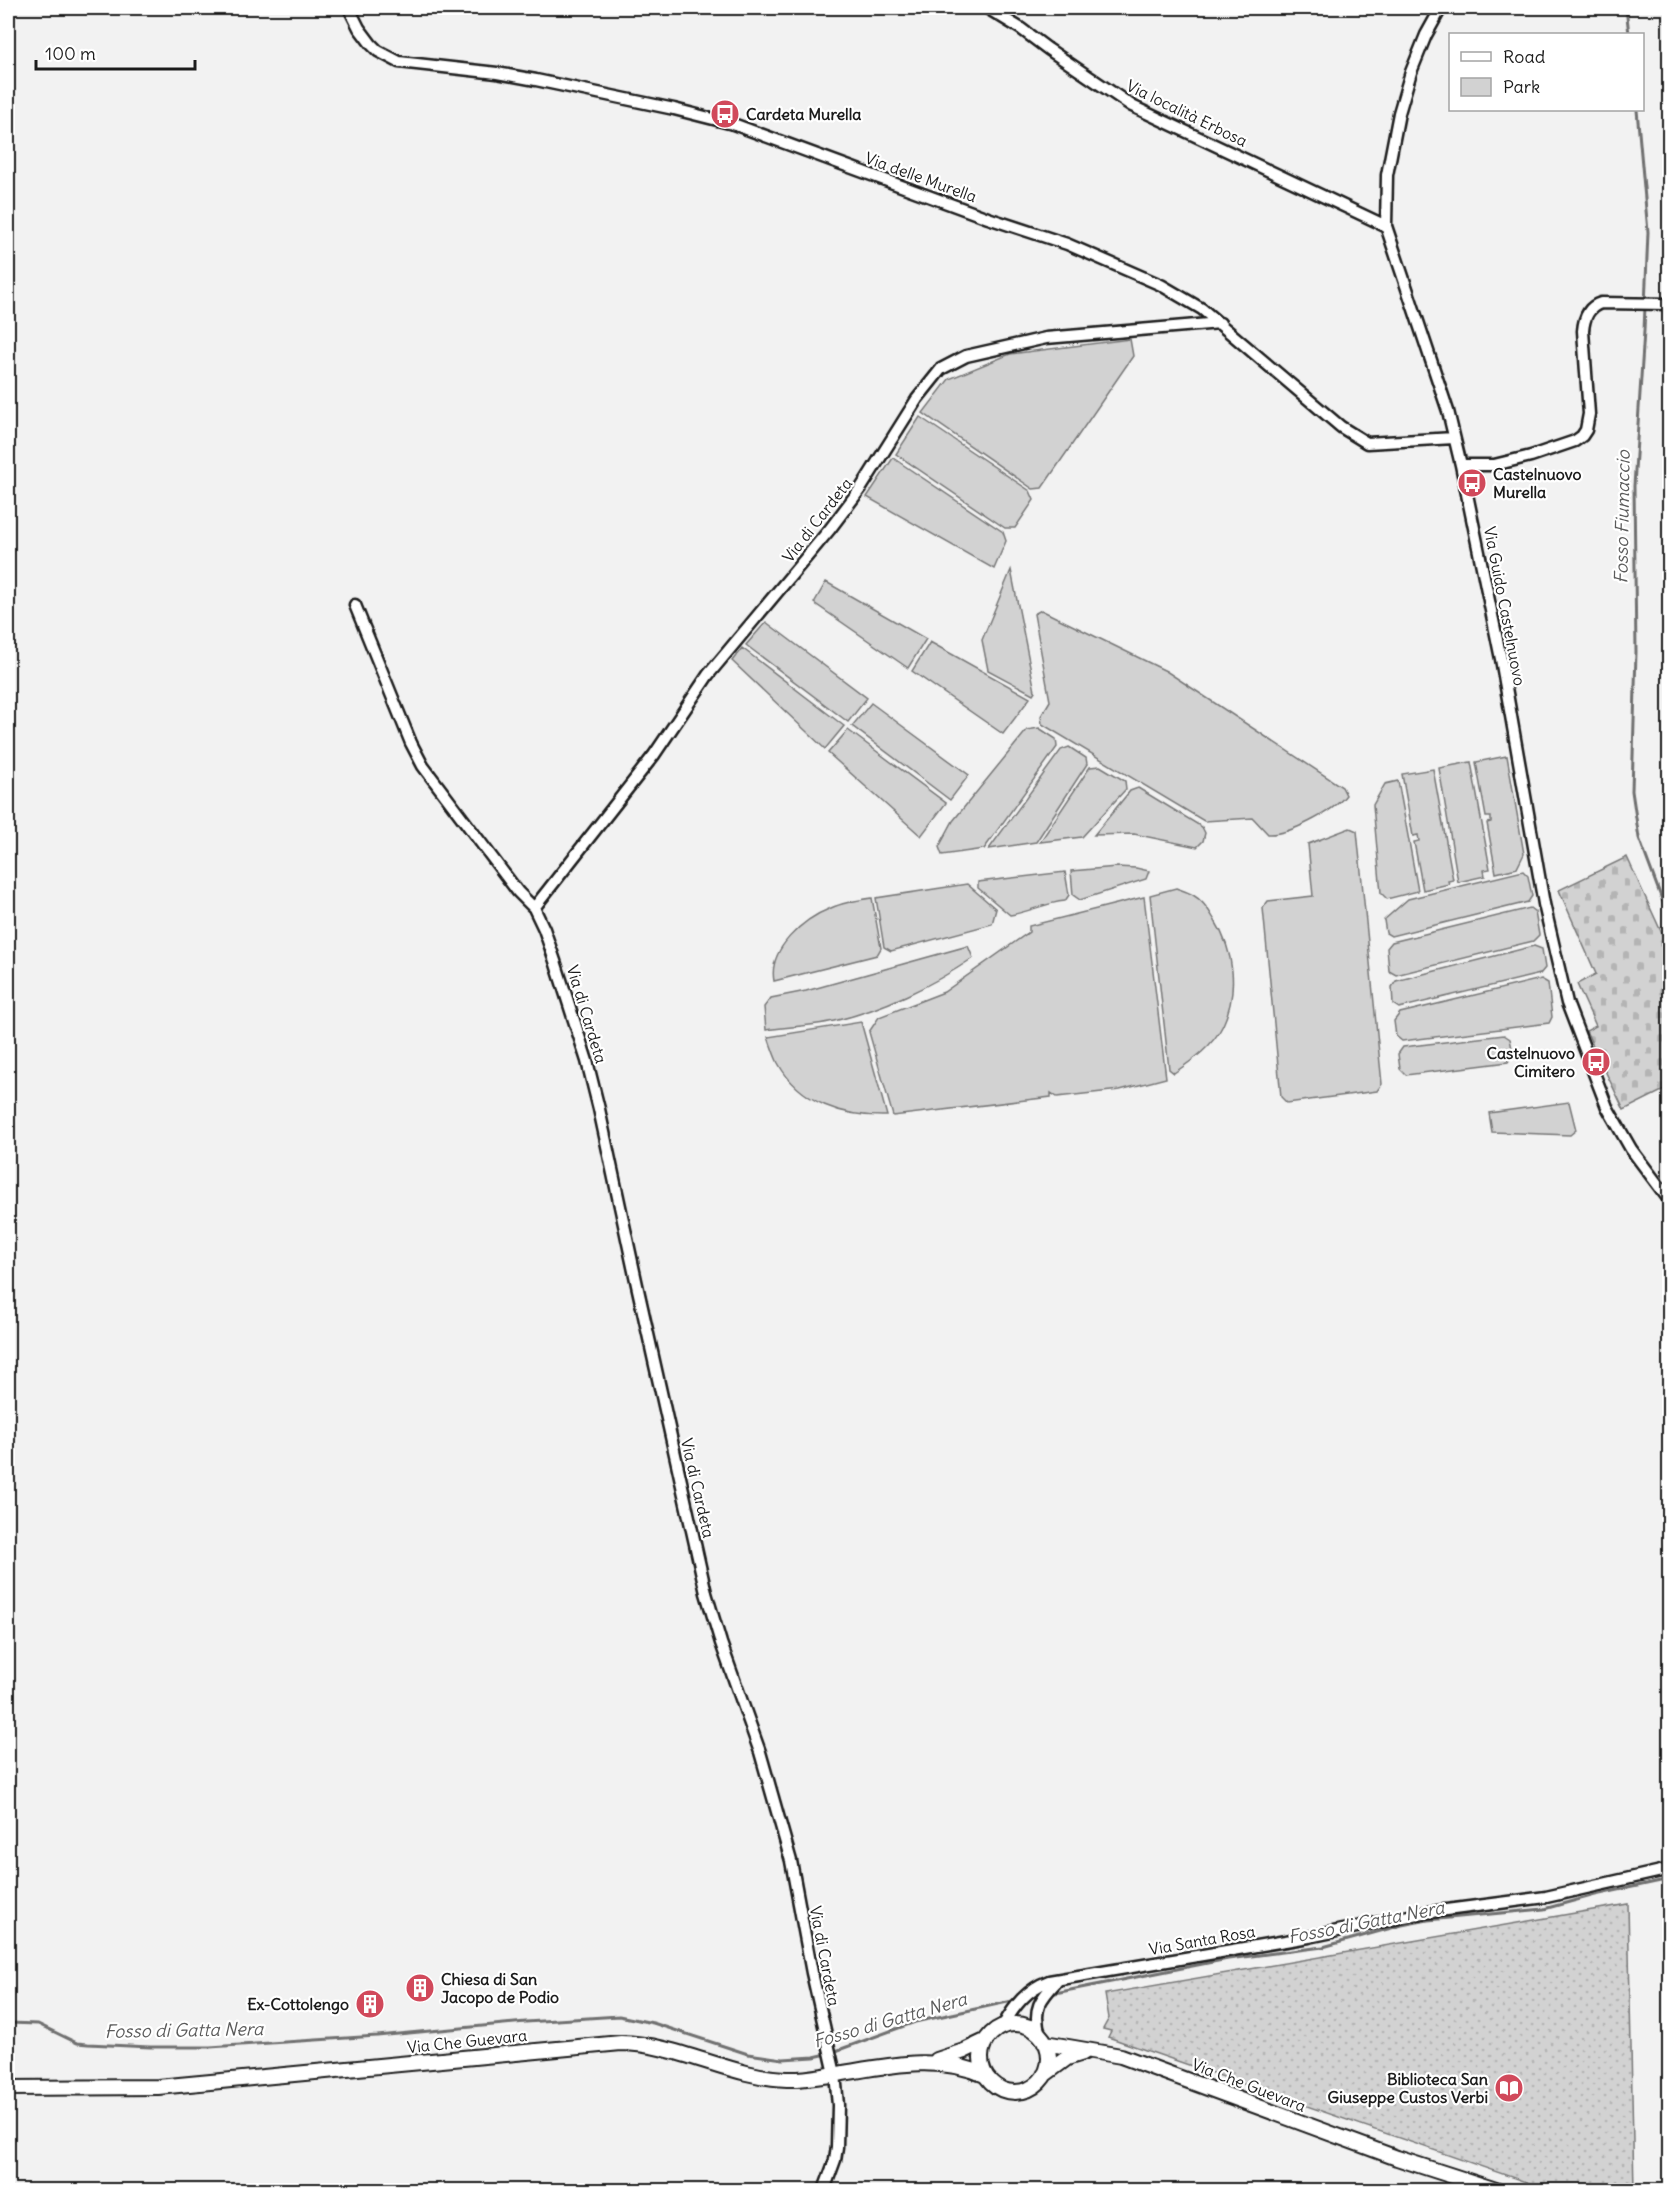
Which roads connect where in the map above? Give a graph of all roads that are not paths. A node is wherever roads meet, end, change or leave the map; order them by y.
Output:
1 (349, 8) edge
2 (987, 8) edge
3 (1440, 8) edge
4 (1386, 226) junction
5 (1670, 304) edge
6 (1220, 323) junction
7 (1454, 438) junction
8 (1461, 465) junction
9 (355, 605) dead end
10 (534, 908) junction
11 (1670, 1201) edge
12 (1670, 1869) edge
13 (1058, 1980) junction
14 (1003, 2026) junction
15 (1043, 2039) junction
16 (985, 2041) junction
17 (1091, 2051) junction
18 (924, 2063) junction
19 (834, 2067) junction
20 (985, 2075) junction
21 (1044, 2075) junction
22 (8, 2088) edge
23 (824, 2190) edge
24 (1496, 2190) edge

1 - 6 street, Via delle Murella
2 - 4 street, Via località Erbosa
3 - 4 street, Via Guido Castelnuovo
4 - 7 street, Via Guido Castelnuovo
5 - 8 street
6 - 7 street, Via delle Murella
6 - 10 street, Via di Cardeta
7 - 8 street, Via Guido Castelnuovo
8 - 11 street, Via Guido Castelnuovo
9 - 10 street, Via di Cardeta
10 - 19 street, Via di Cardeta
12 - 13 street, Via Santa Rosa
13 - 14 street, Via Santa Rosa
13 - 15 street
14 - 15 main road
14 - 16 main road
15 - 17 main road, Via Che Guevara
15 - 21 main road
16 - 18 main road, Via Che Guevara
16 - 20 main road
17 - 21 main road, Via Che Guevara
17 - 24 main road, Via Che Guevara
18 - 19 main road, Via Che Guevara
18 - 20 main road, Via Che Guevara
19 - 22 main road, Via Che Guevara
19 - 23 street, Via di Cardeta
20 - 21 main road

